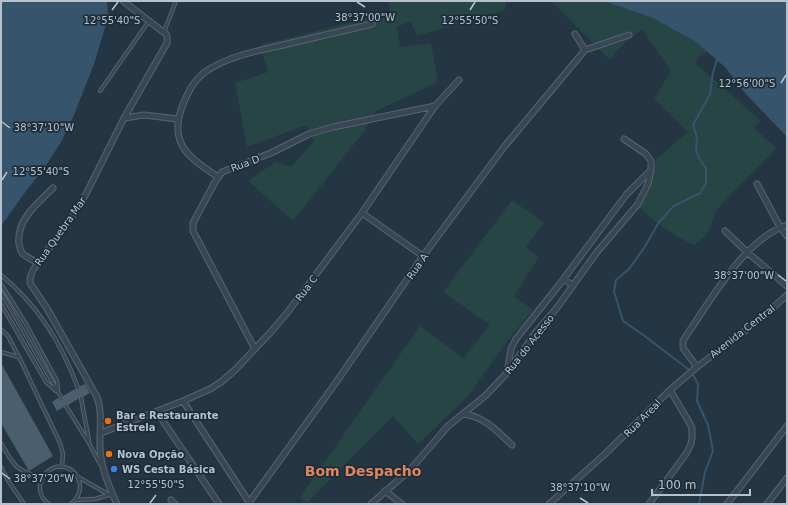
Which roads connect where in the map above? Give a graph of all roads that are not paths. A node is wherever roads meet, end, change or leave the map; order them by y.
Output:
1 (123, 1) edge
2 (176, 1) edge
3 (149, 21) junction
4 (372, 24) dead end
5 (164, 32) junction
6 (575, 34) dead end
7 (629, 35) dead end
8 (585, 50) junction
9 (459, 80) dead end
10 (100, 91) dead end
11 (436, 106) junction
12 (124, 118) junction
13 (178, 119) junction
14 (624, 139) dead end
15 (652, 170) junction
16 (218, 177) junction
17 (757, 184) dead end
18 (53, 188) dead end
19 (362, 213) junction
20 (787, 225) edge
21 (780, 227) junction
22 (725, 231) dead end
23 (787, 236) edge
24 (747, 252) junction
25 (423, 256) junction
26 (38, 263) junction
27 (1, 275) edge
28 (564, 279) junction
29 (1, 284) edge
30 (574, 286) junction
31 (787, 286) edge
32 (1, 292) edge
33 (787, 295) edge
34 (1, 304) edge
35 (1, 329) edge
36 (255, 349) junction
37 (1, 352) edge
38 (19, 357) junction
39 (697, 367) junction
40 (507, 373) junction
41 (78, 388) dead end
42 (670, 390) junction
43 (58, 392) junction
44 (61, 397) dead end
45 (81, 398) dead end
46 (184, 402) junction
47 (66, 406) dead end
48 (157, 412) junction
49 (464, 414) junction
50 (787, 426) edge
51 (101, 433) junction
52 (1, 443) edge
53 (89, 443) junction
54 (512, 445) dead end
55 (1, 466) edge
56 (62, 467) junction
57 (106, 475) junction
58 (77, 477) junction
59 (42, 478) junction
60 (787, 478) edge
61 (385, 491) junction
62 (111, 496) junction
63 (75, 500) junction
64 (249, 503) edge
65 (24, 504) edge
66 (49, 504) edge
67 (71, 504) edge
68 (117, 504) edge
69 (219, 504) edge
70 (372, 504) edge
71 (402, 504) edge
72 (549, 504) edge
73 (649, 504) edge
74 (727, 504) edge
75 (767, 504) edge

1 - 3 street
2 - 5 lane
3 - 5 street
3 - 10 lane
4 - 13 street
5 - 12 street, Rua Quebra Mar
6 - 8 street
7 - 8 street
8 - 25 street, Rua A
9 - 11 street, Rua C
11 - 16 street, Rua D
11 - 19 street, Rua C
12 - 13 street
12 - 26 street, Rua Quebra Mar
13 - 16 street
14 - 15 street, Rua do Acesso
15 - 28 street
15 - 30 street, Rua do Acesso
16 - 36 street, Rua D
17 - 21 street
18 - 26 street
19 - 25 street
19 - 36 street, Rua C
20 - 21 street
21 - 23 street
21 - 24 street
22 - 24 street
24 - 31 street
24 - 39 street
25 - 64 street, Rua A
26 - 51 street, Rua Quebra Mar
27 - 41 lane
28 - 30 street
28 - 40 street
29 - 43 lane
30 - 40 street, Rua do Acesso
32 - 43 lane
33 - 39 street, Avenida Central
34 - 43 lane
35 - 38 lane
36 - 46 street, Rua C
37 - 38 lane
38 - 56 lane
39 - 42 street, Rua Areal
40 - 49 street, Rua do Acesso
42 - 72 street, Rua Areal
42 - 73 street
43 - 44 lane
45 - 53 lane
46 - 48 street, Rua C
46 - 64 street
47 - 53 lane
48 - 51 street, Rua C
48 - 69 street
49 - 54 street
49 - 61 street, Rua do Acesso
50 - 74 street
51 - 57 street, Rua Quebra Mar
52 - 59 lane
53 - 57 lane
55 - 65 lane
56 - 58 lane
56 - 59 lane
57 - 62 street, Rua Quebra Mar
58 - 62 lane
58 - 63 lane
59 - 66 lane
60 - 75 street
61 - 70 street, Rua do Acesso
61 - 71 street
62 - 63 lane
62 - 68 street, Rua Quebra Mar
63 - 67 lane

